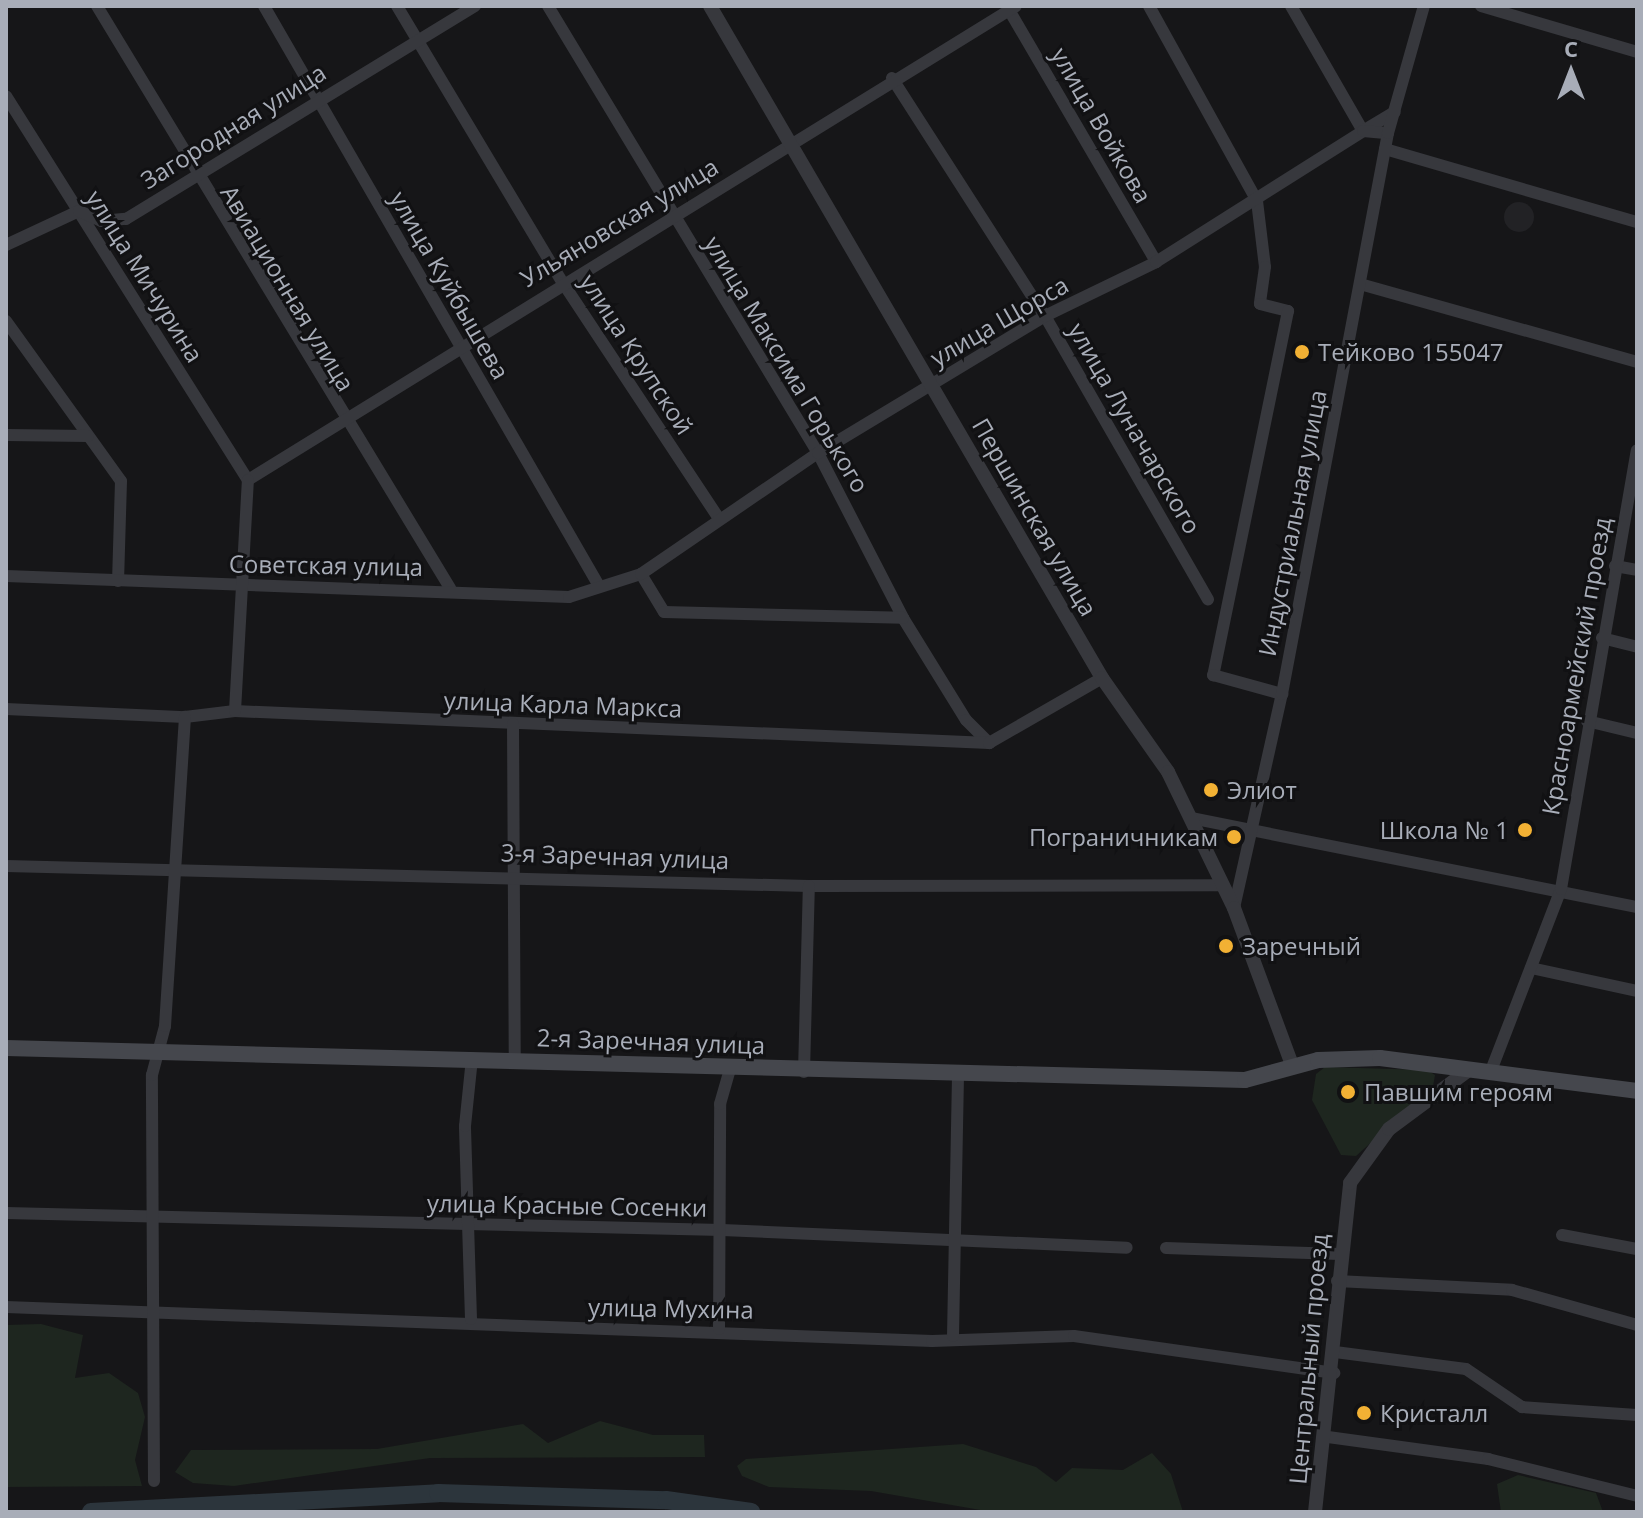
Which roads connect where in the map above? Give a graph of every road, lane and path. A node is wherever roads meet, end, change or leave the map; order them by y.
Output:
1 (97, 6) edge
2 (264, 6) edge
3 (397, 6) edge
4 (475, 6) edge
5 (548, 6) edge
6 (710, 6) edge
7 (1149, 6) edge
8 (1291, 6) edge
9 (1424, 6) edge
10 (1481, 6) edge
11 (1012, 8) edge
12 (416, 39) junction
13 (1637, 52) edge
14 (892, 78) junction
15 (6, 96) edge
16 (318, 97) junction
17 (1395, 112) junction
18 (1363, 131) junction
19 (1388, 133) junction
20 (787, 146) junction
21 (1385, 149) junction
22 (194, 175) junction
23 (1257, 201) junction
24 (79, 211) junction
25 (672, 215) junction
26 (1637, 222) edge
27 (6, 245) edge
28 (1156, 262) junction
29 (563, 283) junction
30 (1360, 284) junction
31 (1045, 316) junction
32 (6, 321) edge
33 (458, 345) junction
34 (1637, 362) edge
35 (934, 384) junction
36 (341, 418) junction
37 (6, 435) edge
38 (88, 436) junction
39 (1637, 451) edge
40 (818, 453) junction
41 (248, 480) junction
42 (719, 519) junction
43 (1615, 566) junction
44 (1637, 570) edge
45 (641, 574) junction
46 (6, 576) edge
47 (118, 581) junction
48 (598, 584) junction
49 (240, 586) junction
50 (450, 588) junction
51 (1208, 599) dead end
52 (903, 618) junction
53 (1602, 638) junction
54 (1637, 647) edge
55 (1102, 678) junction
56 (1282, 694) junction
57 (6, 709) edge
58 (235, 711) junction
59 (185, 717) junction
60 (1587, 721) junction
61 (513, 724) junction
62 (1637, 733) edge
63 (989, 743) junction
64 (1191, 818) junction
65 (1253, 831) junction
66 (6, 866) edge
67 (174, 871) junction
68 (516, 874) junction
69 (1222, 885) junction
70 (809, 886) junction
71 (1561, 889) junction
72 (1637, 907) edge
73 (1234, 908) junction
74 (1531, 968) junction
75 (1637, 991) edge
76 (6, 1048) edge
77 (159, 1052) junction
78 (472, 1058) junction
79 (515, 1060) junction
80 (1440, 1063) junction
81 (1292, 1065) junction
82 (1484, 1067) junction
83 (730, 1069) junction
84 (804, 1072) junction
85 (958, 1076) junction
86 (1437, 1090) junction
87 (1637, 1091) edge
88 (6, 1213) edge
89 (150, 1217) junction
90 (467, 1225) junction
91 (722, 1230) junction
92 (1562, 1235) dead end
93 (951, 1241) junction
94 (1127, 1248) dead end
95 (1166, 1248) dead end
96 (1637, 1249) edge
97 (1340, 1254) junction
98 (1337, 1281) junction
99 (6, 1307) edge
100 (152, 1309) junction
101 (471, 1319) junction
102 (1637, 1325) edge
103 (719, 1329) junction
104 (953, 1336) junction
105 (1335, 1352) junction
106 (1334, 1373) junction
107 (1637, 1415) edge
108 (1328, 1437) junction
109 (154, 1481) dead end
110 (1637, 1496) edge
111 (1315, 1512) edge

1 - 22 street, Авиационная улица
2 - 16 street, улица Куйбышева
3 - 12 street, улица Крупской
4 - 12 street, Загородная улица
5 - 25 street, улица Максима Горького
6 - 20 street, Першинская улица
7 - 23 street
8 - 18 street
9 - 17 street, Индустриальная улица
10 - 13 street
11 - 14 street, Ульяновская улица
11 - 28 street, улица Войкова
12 - 16 street, Загородная улица
12 - 29 street, улица Крупской
14 - 20 street, Ульяновская улица
14 - 31 street, улица Луначарского
15 - 24 street, улица Мичурина
16 - 22 street, Загородная улица
16 - 33 street, улица Куйбышева
17 - 18 street, улица Щорса
17 - 19 street, Индустриальная улица
18 - 19 street
18 - 23 street, улица Щорса
19 - 21 street, Индустриальная улица
20 - 25 street, Ульяновская улица
20 - 35 street, Першинская улица
21 - 26 street
21 - 30 street, Индустриальная улица
22 - 24 street, Загородная улица
22 - 36 street, Авиационная улица
23 - 28 street, улица Щорса
23 - 56 street
24 - 27 street
24 - 41 street, улица Мичурина
25 - 29 street, Ульяновская улица
25 - 40 street, улица Максима Горького
28 - 31 street, улица Щорса
29 - 33 street, Ульяновская улица
29 - 42 street, улица Крупской
30 - 34 street
30 - 56 street, Индустриальная улица
31 - 35 street, улица Щорса
31 - 51 street, улица Луначарского
32 - 38 street
33 - 36 street, Ульяновская улица
33 - 48 street, улица Куйбышева
35 - 40 street, улица Щорса
35 - 55 street, Першинская улица
36 - 41 street, Ульяновская улица
36 - 50 street, Авиационная улица
37 - 38 street
38 - 47 street
39 - 43 street, Красноармейский проезд
40 - 42 street, улица Щорса
40 - 52 street, улица Максима Горького
41 - 49 street
42 - 45 street, улица Щорса
43 - 44 street
43 - 53 street, Красноармейский проезд
45 - 48 street, Советская улица
45 - 52 street
46 - 47 street, Советская улица
47 - 49 street, Советская улица
48 - 50 street, Советская улица
49 - 50 street, Советская улица
49 - 58 street
52 - 63 street, улица Максима Горького
53 - 54 street
53 - 60 street, Красноармейский проезд
55 - 63 street
55 - 64 street, Першинская улица
56 - 65 street, Индустриальная улица
57 - 59 street, улица Карла Маркса
58 - 59 street, улица Карла Маркса
58 - 61 street, улица Карла Маркса
59 - 67 street
60 - 62 street
60 - 71 street, Красноармейский проезд
61 - 63 street, улица Карла Маркса
61 - 68 street
64 - 65 street
64 - 69 street, Першинская улица
65 - 71 street
65 - 73 street, Индустриальная улица
66 - 67 street, 3-я Заречная улица
67 - 68 street, 3-я Заречная улица
67 - 77 street
68 - 70 street, 3-я Заречная улица
68 - 79 street
69 - 70 street, 3-я Заречная улица
69 - 73 street, Першинская улица
70 - 84 street
71 - 72 street
71 - 74 street, Красноармейский проезд
73 - 81 street, Першинская улица
74 - 75 street
74 - 82 street, Красноармейский проезд
76 - 77 main road, 2-я Заречная улица
77 - 78 main road, 2-я Заречная улица
77 - 89 street
78 - 79 main road, 2-я Заречная улица
78 - 90 street
79 - 83 main road, 2-я Заречная улица
80 - 81 main road, 2-я Заречная улица
80 - 82 main road, 2-я Заречная улица
80 - 86 street
81 - 85 main road, 2-я Заречная улица
82 - 86 street, Центральный проезд
82 - 87 main road, 2-я Заречная улица
83 - 84 main road, 2-я Заречная улица
83 - 91 street
84 - 85 main road, 2-я Заречная улица
85 - 93 street
86 - 97 street, Центральный проезд
88 - 89 street, улица Красные Сосенки
89 - 90 street, улица Красные Сосенки
89 - 100 street
90 - 91 street, улица Красные Сосенки
90 - 101 street
91 - 93 street, улица Красные Сосенки
91 - 103 street
92 - 96 street
93 - 94 street, улица Красные Сосенки
93 - 104 street
95 - 97 street
97 - 98 street, Центральный проезд
98 - 102 street
98 - 105 street, Центральный проезд
99 - 100 street, улица Мухина
100 - 101 street, улица Мухина
100 - 109 street
101 - 103 street, улица Мухина
103 - 104 street, улица Мухина
104 - 106 street, улица Мухина
105 - 106 street, Центральный проезд
105 - 107 street
106 - 108 street, Центральный проезд
108 - 110 street
108 - 111 street, Центральный проезд

